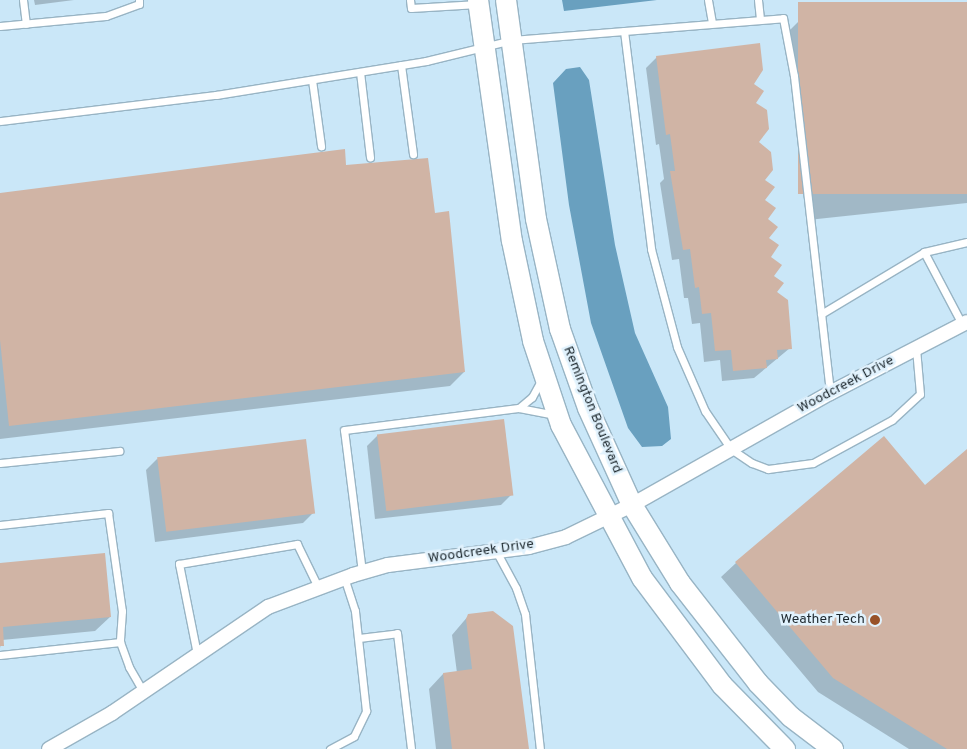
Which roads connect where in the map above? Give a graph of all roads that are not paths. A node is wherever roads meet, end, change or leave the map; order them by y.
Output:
1 (24, 0) edge
2 (139, 0) edge
3 (410, 0) edge
4 (506, 0) edge
5 (708, 0) edge
6 (758, 0) edge
7 (478, 2) edge
8 (760, 20) junction
9 (26, 24) junction
10 (712, 24) junction
11 (0, 26) edge
12 (624, 30) junction
13 (512, 40) junction
14 (484, 46) junction
15 (401, 65) junction
16 (360, 72) junction
17 (312, 80) junction
18 (0, 121) edge
19 (321, 146) dead end
20 (413, 154) dead end
21 (370, 158) dead end
22 (967, 242) edge
23 (924, 252) junction
24 (821, 314) junction
25 (964, 323) edge
26 (916, 348) junction
27 (544, 375) junction
28 (830, 393) junction
29 (519, 408) junction
30 (558, 415) junction
31 (731, 449) junction
32 (119, 450) dead end
33 (0, 463) edge
34 (632, 505) junction
35 (609, 517) junction
36 (0, 526) edge
37 (496, 551) junction
38 (362, 572) junction
39 (344, 578) junction
40 (318, 588) junction
41 (359, 638) junction
42 (120, 642) junction
43 (198, 654) junction
44 (0, 655) edge
45 (143, 691) junction
46 (49, 749) edge
47 (330, 749) edge
48 (412, 749) edge
49 (540, 749) edge
50 (785, 749) edge
51 (833, 749) edge

1 - 9 lane
2 - 9 lane
3 - 7 lane
4 - 13 street, Remington Boulevard
5 - 10 lane
6 - 8 lane
7 - 14 street, Remington Boulevard
8 - 10 lane
8 - 24 lane
9 - 11 lane
10 - 12 lane
12 - 13 lane
12 - 31 lane
13 - 14 lane
13 - 34 street, Remington Boulevard
14 - 15 lane
14 - 27 street, Remington Boulevard
15 - 16 lane
15 - 20 lane
16 - 17 lane
16 - 21 lane
17 - 18 lane
17 - 19 lane
22 - 23 lane
23 - 24 lane
23 - 25 lane
24 - 28 lane
25 - 26 street, Woodcreek Drive
26 - 28 street, Woodcreek Drive
26 - 31 lane
27 - 29 lane
27 - 30 street, Remington Boulevard
28 - 31 street, Woodcreek Drive
29 - 30 lane
29 - 38 lane
30 - 35 street, Remington Boulevard
31 - 34 street, Woodcreek Drive
32 - 33 lane
34 - 35 street, Woodcreek Drive
34 - 51 street, Remington Boulevard
35 - 37 street, Woodcreek Drive
35 - 50 street, Remington Boulevard
36 - 42 lane
37 - 38 street, Woodcreek Drive
37 - 49 lane
38 - 39 street, Woodcreek Drive
39 - 40 street, Woodcreek Drive
39 - 41 lane
40 - 43 street, Woodcreek Drive
40 - 43 lane
41 - 47 lane
41 - 48 lane
42 - 44 lane
42 - 45 lane
43 - 45 street, Woodcreek Drive
45 - 46 street, Woodcreek Drive

